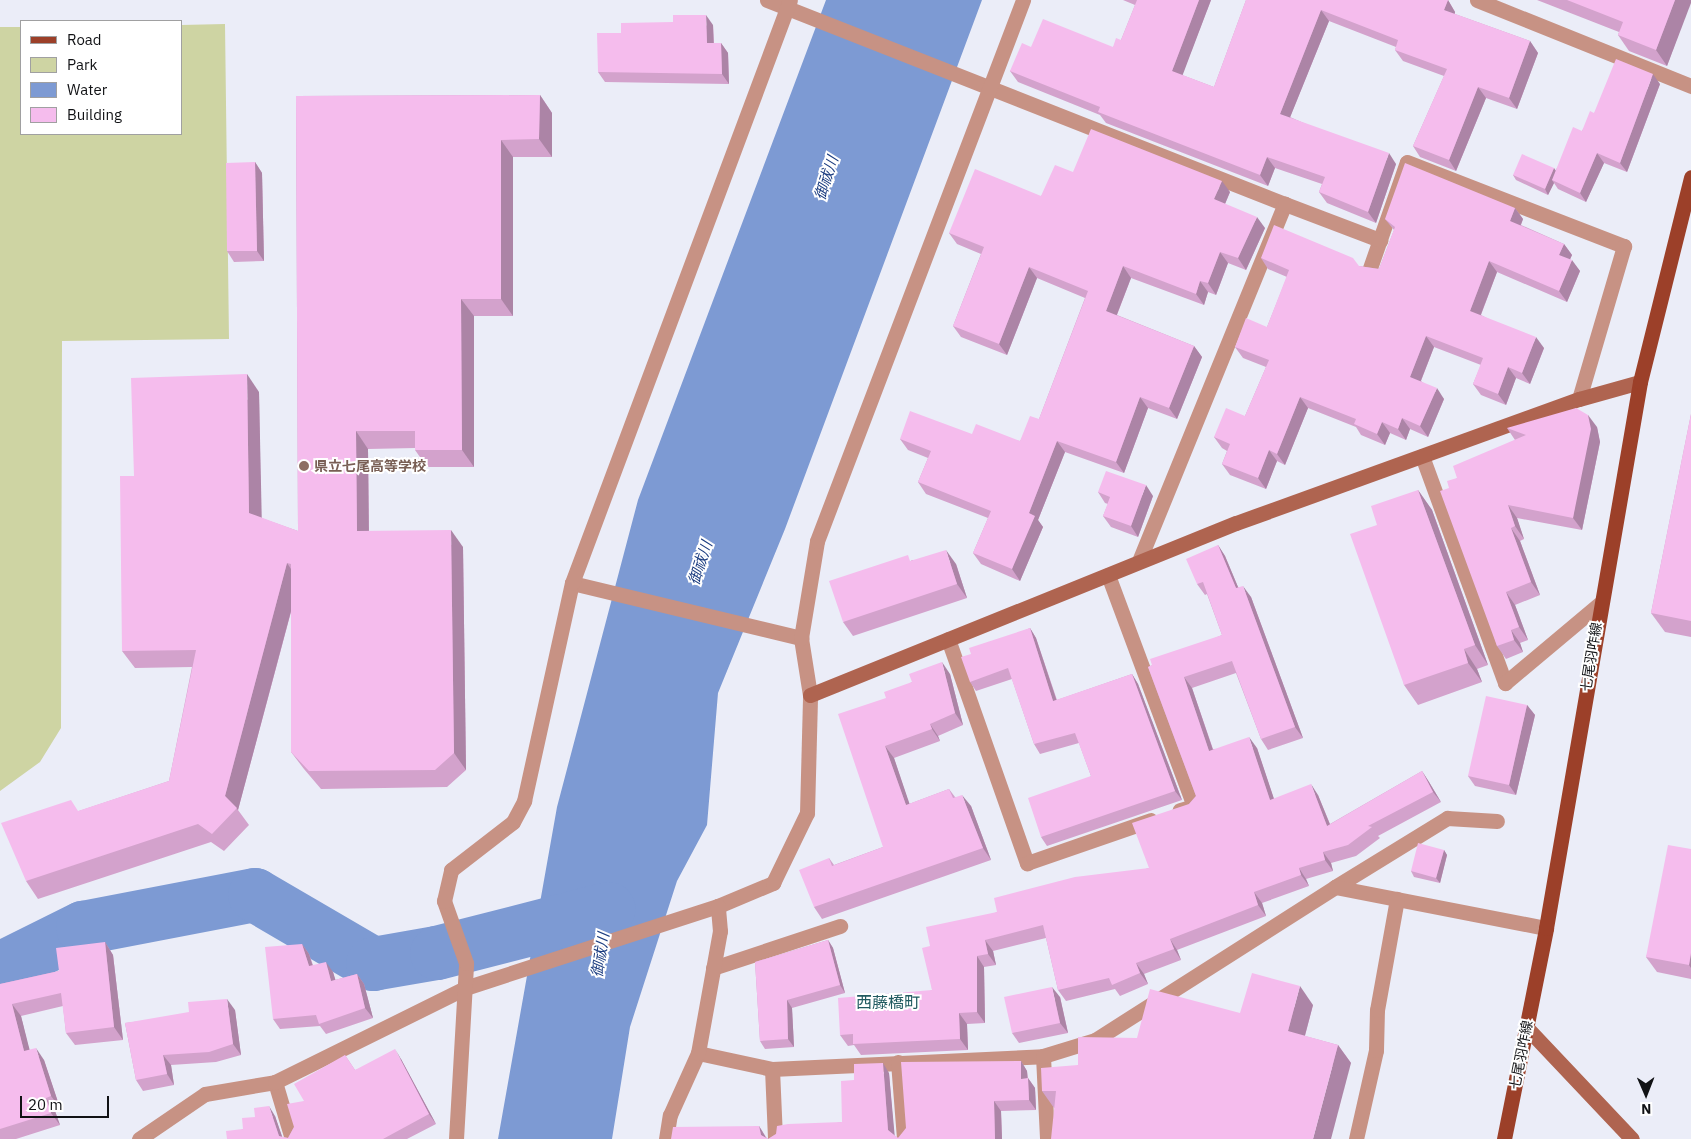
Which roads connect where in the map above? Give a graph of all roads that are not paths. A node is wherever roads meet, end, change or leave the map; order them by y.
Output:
1 (767, 0) edge
2 (1023, 0) edge
3 (1477, 0) edge
4 (788, 2) edge
5 (1691, 86) edge
6 (987, 88) junction
7 (1691, 177) edge
8 (1285, 204) junction
9 (1380, 240) junction
10 (1370, 268) edge
11 (1640, 382) junction
12 (1579, 399) junction
13 (1422, 456) junction
14 (1139, 561) junction
15 (1108, 575) junction
16 (572, 584) junction
17 (1599, 604) junction
18 (801, 638) junction
19 (948, 639) junction
20 (810, 695) junction
21 (1498, 821) dead end
22 (1335, 886) junction
23 (1397, 899) junction
24 (718, 906) junction
25 (840, 926) dead end
26 (1546, 928) junction
27 (713, 968) junction
28 (465, 988) junction
29 (1526, 1027) junction
30 (698, 1053) junction
31 (1043, 1056) junction
32 (898, 1062) junction
33 (772, 1068) junction
34 (275, 1082) junction
35 (139, 1139) edge
36 (292, 1139) edge
37 (456, 1139) edge
38 (666, 1139) edge
39 (775, 1139) edge
40 (904, 1139) edge
41 (1047, 1139) edge
42 (1356, 1139) edge
43 (1504, 1139) edge
44 (1632, 1139) edge

1 - 4 street
2 - 6 street
3 - 5 street
4 - 6 street
4 - 16 street
6 - 8 street
6 - 18 street
7 - 11 main road, 七尾羽咋線
8 - 9 street
8 - 14 street
9 - 10 street
9 - 12 street
11 - 12 street
11 - 17 main road, 七尾羽咋線
12 - 13 street
13 - 14 street
13 - 17 street
14 - 15 street
15 - 19 street
15 - 19 street
16 - 18 street
16 - 28 street
17 - 26 main road, 七尾羽咋線
18 - 20 street
19 - 20 street
20 - 24 street
21 - 22 street
22 - 23 street
22 - 31 street
23 - 26 street
23 - 42 street
24 - 27 street
24 - 28 street
25 - 27 street
26 - 29 main road, 七尾羽咋線
27 - 30 street
28 - 34 street
28 - 37 street
29 - 43 main road, 七尾羽咋線
29 - 44 street
30 - 33 street
30 - 38 street
31 - 32 street
31 - 41 street
32 - 33 street
32 - 40 street
33 - 39 street
34 - 35 street
34 - 36 street

